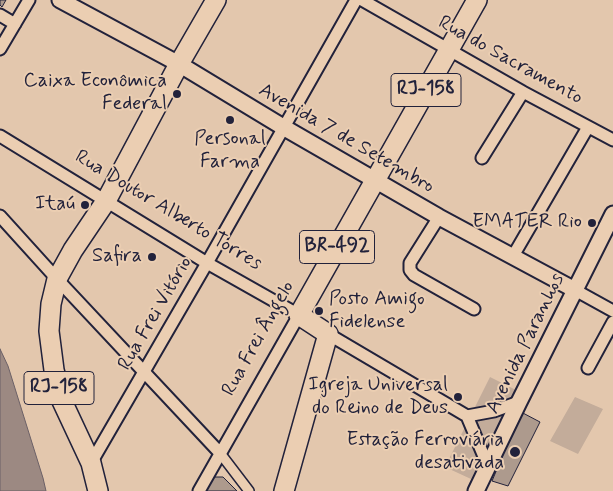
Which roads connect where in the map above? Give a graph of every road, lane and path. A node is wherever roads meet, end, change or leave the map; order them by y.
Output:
1 (29, 0) edge
2 (60, 0) edge
3 (216, 0) edge
4 (356, 0) edge
5 (362, 0) edge
6 (478, 0) edge
7 (0, 15) edge
8 (15, 24) junction
9 (0, 49) edge
10 (450, 49) junction
11 (179, 64) junction
12 (523, 92) junction
13 (283, 127) junction
14 (588, 127) junction
15 (0, 136) edge
16 (613, 140) edge
17 (482, 158) dead end
18 (375, 180) junction
19 (106, 201) junction
20 (613, 214) edge
21 (0, 216) edge
22 (439, 216) junction
23 (513, 256) junction
24 (207, 263) junction
25 (57, 279) junction
26 (575, 290) junction
27 (474, 309) dead end
28 (613, 311) edge
29 (299, 315) junction
30 (613, 322) edge
31 (328, 334) junction
32 (588, 368) dead end
33 (145, 372) junction
34 (519, 402) junction
35 (467, 416) junction
36 (220, 453) junction
37 (91, 463) junction
38 (488, 466) junction
39 (98, 491) edge
40 (199, 491) edge
41 (249, 491) edge
42 (284, 491) edge
43 (476, 491) edge

1 - 8 street
2 - 11 street, Avenida 7 de Setembro
3 - 11 main road, RJ-158
4 - 13 street, Rua Frei Vitório
5 - 10 street, Rua do Sacramento
6 - 10 main road, Rua Frei Ângelo / RJ-158
7 - 8 street
8 - 9 street
10 - 12 street, Rua do Sacramento
10 - 18 main road, Rua Frei Ângelo / RJ-158
11 - 13 street, Avenida 7 de Setembro
11 - 19 main road, RJ-158
12 - 14 street, Rua do Sacramento
12 - 17 street
13 - 18 street, Avenida 7 de Setembro
13 - 24 street, Rua Frei Vitório
14 - 16 street, Rua do Sacramento
14 - 23 street
15 - 19 street, Rua Doutor Alberto Torres
18 - 22 street, Avenida 7 de Setembro
18 - 29 main road, Rua Frei Ângelo / BR-492
19 - 24 street, Rua Doutor Alberto Torres
19 - 25 main road, RJ-158
20 - 26 street, Avenida Paranhos
21 - 25 street
22 - 23 street, Avenida 7 de Setembro
22 - 27 street
23 - 26 street, Avenida 7 de Setembro
24 - 29 street, Rua Doutor Alberto Torres
24 - 33 street, Rua Frei Vitório
25 - 33 street
25 - 37 main road, RJ-158
26 - 28 street, Avenida 7 de Setembro
26 - 34 street, Avenida Paranhos
29 - 31 main road, Rua Doutor Alberto Torres
29 - 36 street, Rua Frei Ângelo
30 - 32 street
31 - 35 street, Rua Doutor Alberto Torres
31 - 42 main road
33 - 36 street
33 - 37 street, Rua Frei Vitório
34 - 35 street
34 - 38 street, Avenida Paranhos
35 - 38 street
36 - 40 street, Rua Frei Ângelo
36 - 41 street
37 - 39 main road, RJ-158
38 - 43 street, Avenida Paranhos

